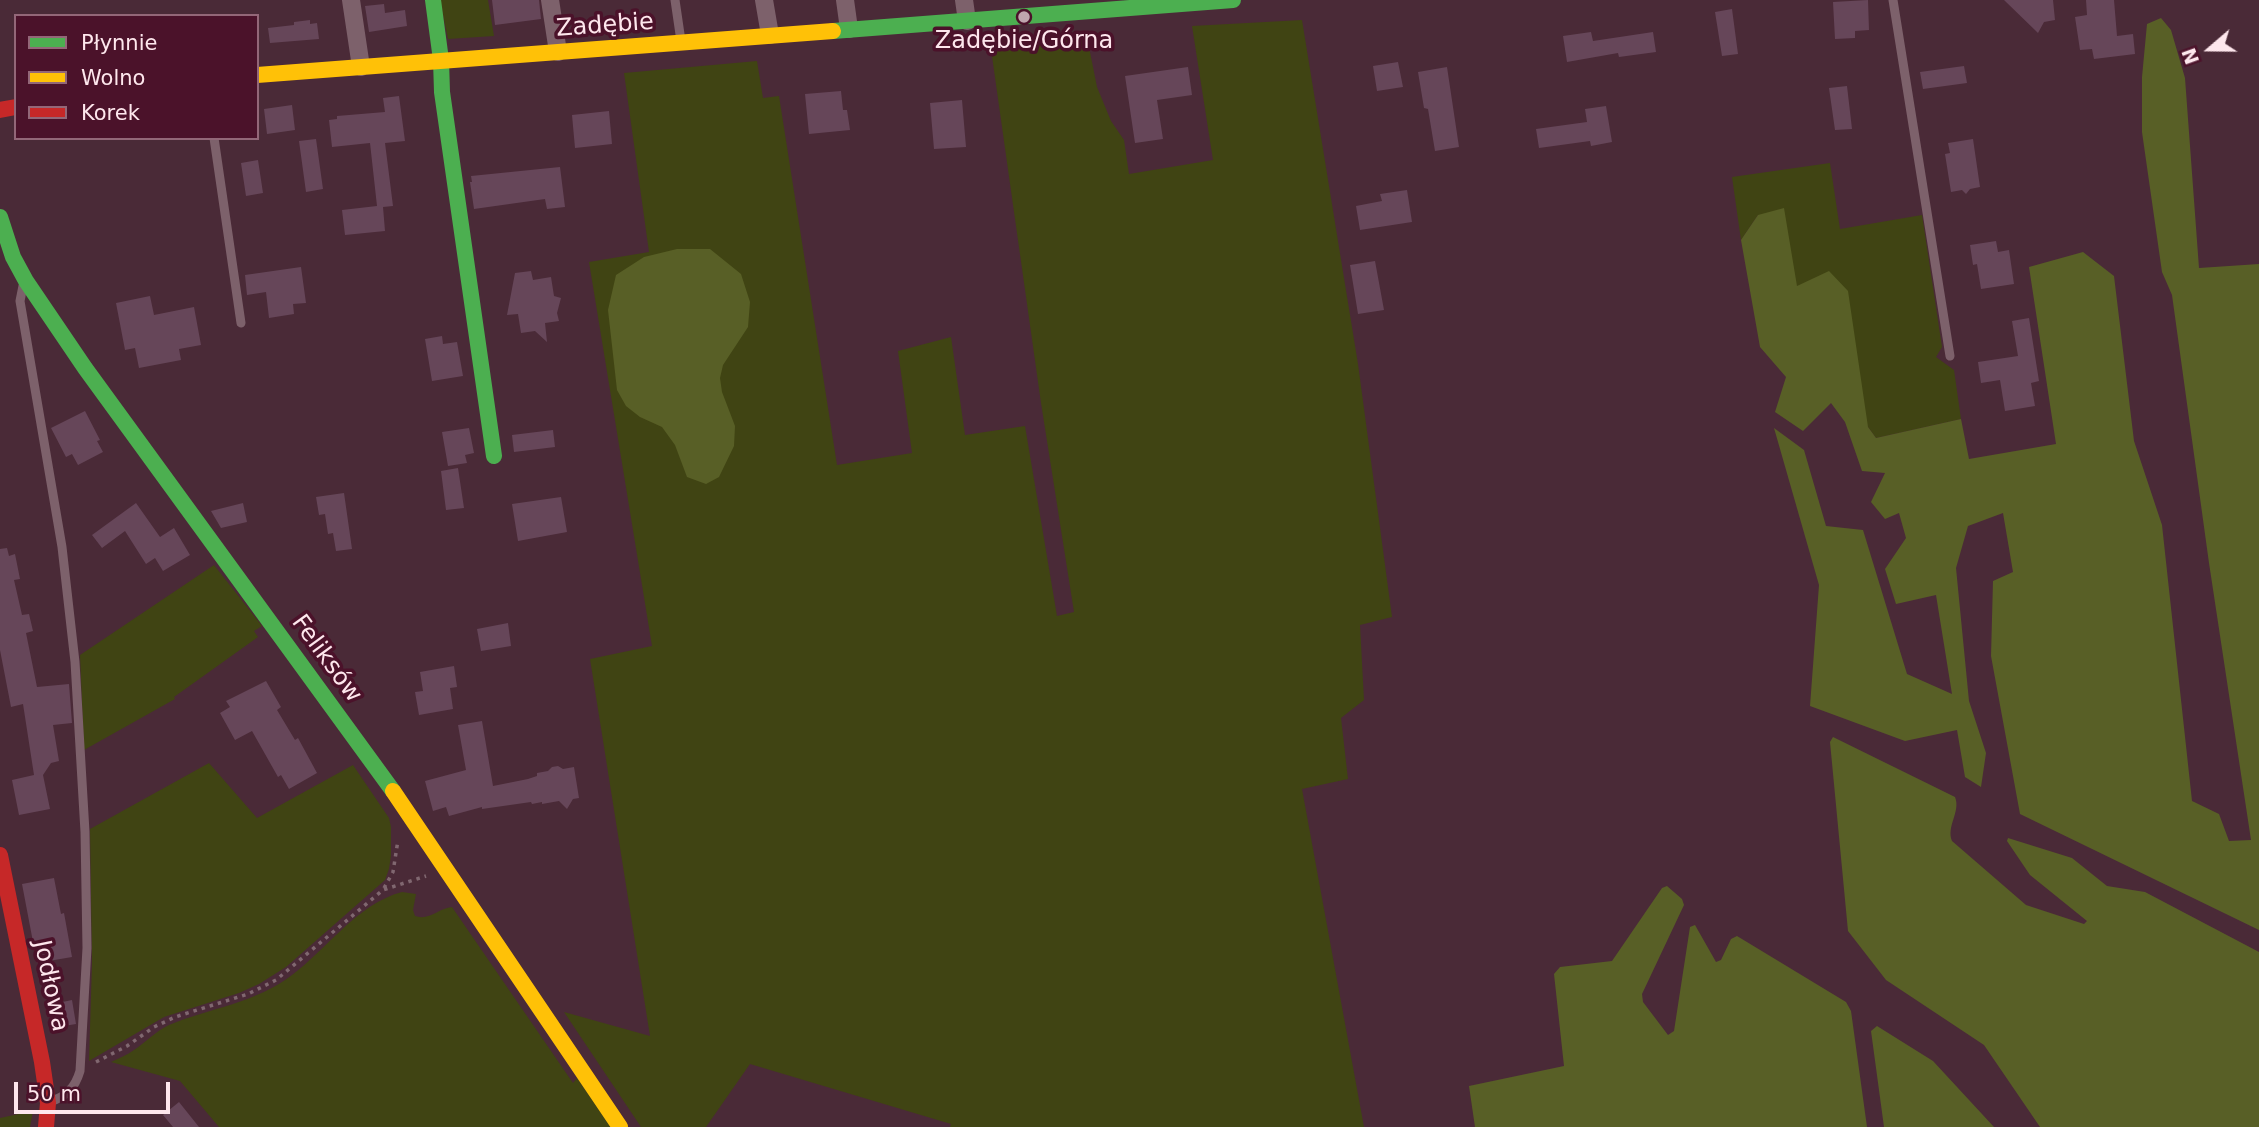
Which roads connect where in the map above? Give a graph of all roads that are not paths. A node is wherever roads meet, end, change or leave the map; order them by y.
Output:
1 (351, 0) edge
2 (433, 0) edge
3 (550, 0) edge
4 (675, 0) edge
5 (764, 0) edge
6 (845, 0) edge
7 (964, 0) edge
8 (1233, 0) edge
9 (1893, 0) edge
10 (1133, 4) edge
11 (967, 21) junction
12 (849, 29) junction
13 (770, 35) junction
14 (681, 43) junction
15 (558, 52) junction
16 (441, 60) junction
17 (361, 66) junction
18 (259, 75) edge
19 (214, 140) edge
20 (0, 217) edge
21 (26, 281) junction
22 (241, 323) dead end
23 (1950, 356) dead end
24 (494, 456) dead end
25 (0, 855) edge
26 (48, 1102) junction
27 (46, 1127) edge
28 (620, 1127) edge

1 - 17 street
2 - 16 street
3 - 15 street
4 - 14 lane
5 - 13 street
6 - 12 street
7 - 11 street
8 - 10 street, Zadębie
9 - 23 lane
10 - 11 street, Zadębie
11 - 12 street, Zadębie
12 - 13 street, Zadębie
13 - 14 street, Zadębie
14 - 15 street, Zadębie
15 - 16 street, Zadębie
16 - 17 street, Zadębie
16 - 24 street
17 - 18 street, Zadębie
19 - 22 lane
20 - 21 street, Feliksów
21 - 26 lane
21 - 28 street, Feliksów
25 - 26 street, Jodłowa
26 - 27 street, Jodłowa

